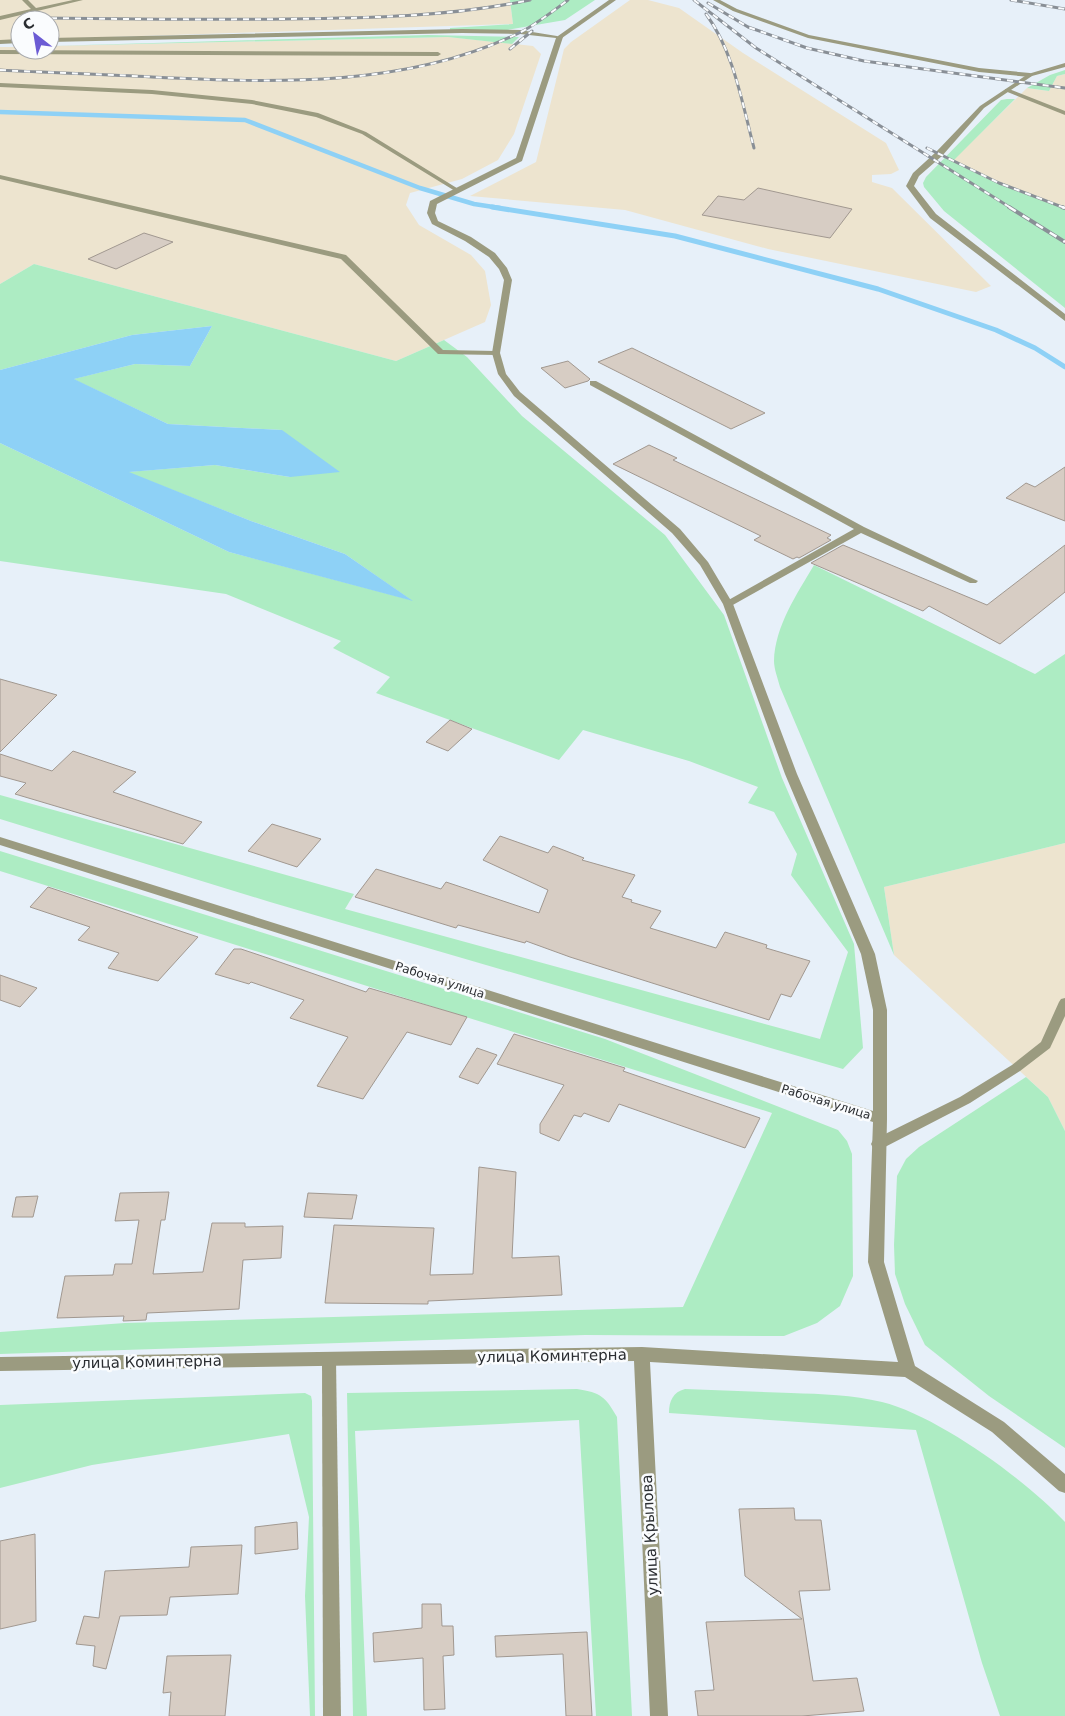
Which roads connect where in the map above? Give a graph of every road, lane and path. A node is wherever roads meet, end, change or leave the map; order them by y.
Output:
1 (25, 0) edge
2 (80, 0) edge
3 (613, 0) edge
4 (716, 0) edge
5 (34, 10) joint
6 (560, 37) junction
7 (60, 40) edge
8 (0, 52) edge
9 (438, 54) dead end
10 (1065, 66) edge
11 (1030, 75) junction
12 (0, 85) edge
13 (1007, 90) junction
14 (1065, 113) edge
15 (0, 178) edge
16 (457, 190) junction
17 (1065, 318) edge
18 (496, 353) junction
19 (593, 383) dead end
20 (861, 529) junction
21 (973, 581) dead end
22 (728, 604) junction
23 (0, 841) edge
24 (1065, 1002) edge
25 (880, 1119) junction
26 (878, 1144) junction
27 (642, 1354) junction
28 (329, 1359) junction
29 (0, 1364) edge
30 (908, 1370) junction
31 (1065, 1485) edge
32 (332, 1716) edge
33 (659, 1716) edge

1 - 5 lane
2 - 5 lane
3 - 6 lane
4 - 11 lane
6 - 7 street
6 - 16 street
8 - 9 lane
10 - 11 street
11 - 13 street
12 - 16 lane
13 - 14 lane
13 - 17 street
15 - 18 lane
16 - 18 street
18 - 22 street
19 - 20 lane
20 - 21 lane
20 - 22 lane
22 - 25 street
23 - 25 street, Рабочая улица
24 - 26 lane
25 - 26 street
26 - 30 street
27 - 28 street, улица Коминтерна
27 - 30 street, улица Коминтерна
27 - 33 street, улица Крылова
28 - 29 street, улица Коминтерна
28 - 32 lane
30 - 31 street, улица Коминтерна

